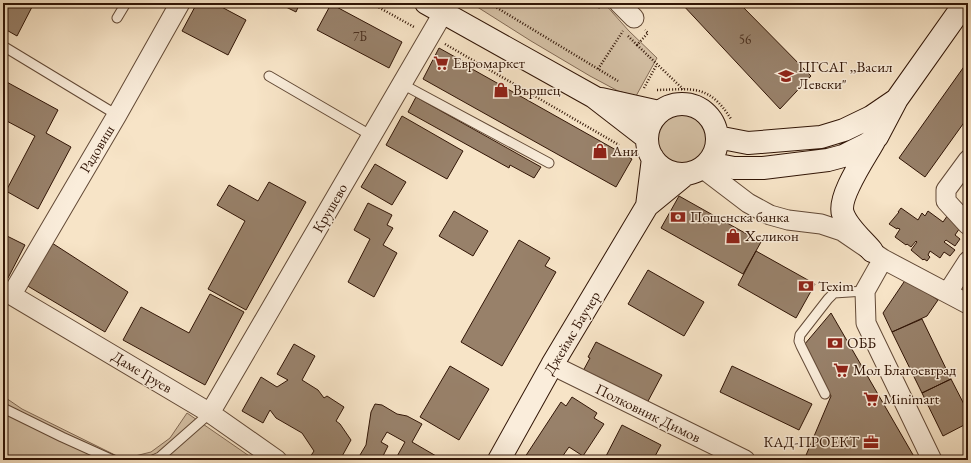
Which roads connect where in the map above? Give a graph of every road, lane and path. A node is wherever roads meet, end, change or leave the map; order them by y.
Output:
1 (126, 3) edge
2 (180, 3) edge
3 (371, 3) edge
4 (489, 3) edge
5 (619, 3) edge
6 (965, 3) edge
7 (440, 6) edge
8 (117, 18) dead end
9 (628, 25) joint
10 (430, 36) junction
11 (637, 45) dead end
12 (3, 46) edge
13 (657, 64) junction
14 (598, 69) junction
15 (269, 76) dead end
16 (402, 84) junction
17 (621, 84) dead end
18 (683, 89) junction
19 (639, 90) dead end
20 (643, 90) junction
21 (594, 97) junction
22 (897, 99) junction
23 (659, 112) junction
24 (118, 115) junction
25 (726, 130) junction
26 (372, 136) junction
27 (877, 137) junction
28 (619, 145) dead end
29 (650, 148) junction
30 (968, 160) edge
31 (549, 163) dead end
32 (698, 168) junction
33 (647, 206) junction
34 (968, 226) edge
35 (878, 255) junction
36 (968, 261) edge
37 (865, 291) junction
38 (7, 292) edge
39 (948, 292) junction
40 (968, 304) edge
41 (552, 365) junction
42 (825, 394) dead end
43 (3, 408) edge
44 (210, 413) junction
45 (3, 456) edge
46 (12, 460) edge
47 (113, 460) edge
48 (154, 460) edge
49 (277, 460) edge
50 (498, 460) edge
51 (745, 460) edge
52 (932, 460) edge

1 - 8 lane
2 - 24 street, Радовиш
3 - 10 path
4 - 14 path
5 - 9 street
6 - 22 street
7 - 10 street, Крушево
7 - 21 street
9 - 14 path
10 - 16 street, Крушево
10 - 28 path
11 - 13 path
12 - 24 lane
13 - 18 path
13 - 20 path
14 - 17 path
15 - 26 lane
16 - 26 street, Крушево
16 - 31 lane
18 - 20 path
18 - 25 path
19 - 20 path
21 - 23 street
21 - 29 street
22 - 25 street
22 - 27 street
23 - 25 street
23 - 29 street
24 - 38 street, Радовиш
25 - 32 street
26 - 44 street, Крушево
27 - 32 street
27 - 35 street
29 - 32 street
29 - 33 street
30 - 34 street
32 - 33 street
32 - 35 street
33 - 41 street, Джеймс Баучер
35 - 37 street
35 - 39 street
36 - 39 street
37 - 42 lane
37 - 52 street
38 - 44 street, Даме Груев
39 - 40 street
41 - 50 street, Джеймс Баучер
41 - 51 street, Полковник Димов
43 - 47 lane
44 - 48 lane
44 - 49 street, Даме Груев
45 - 46 path

